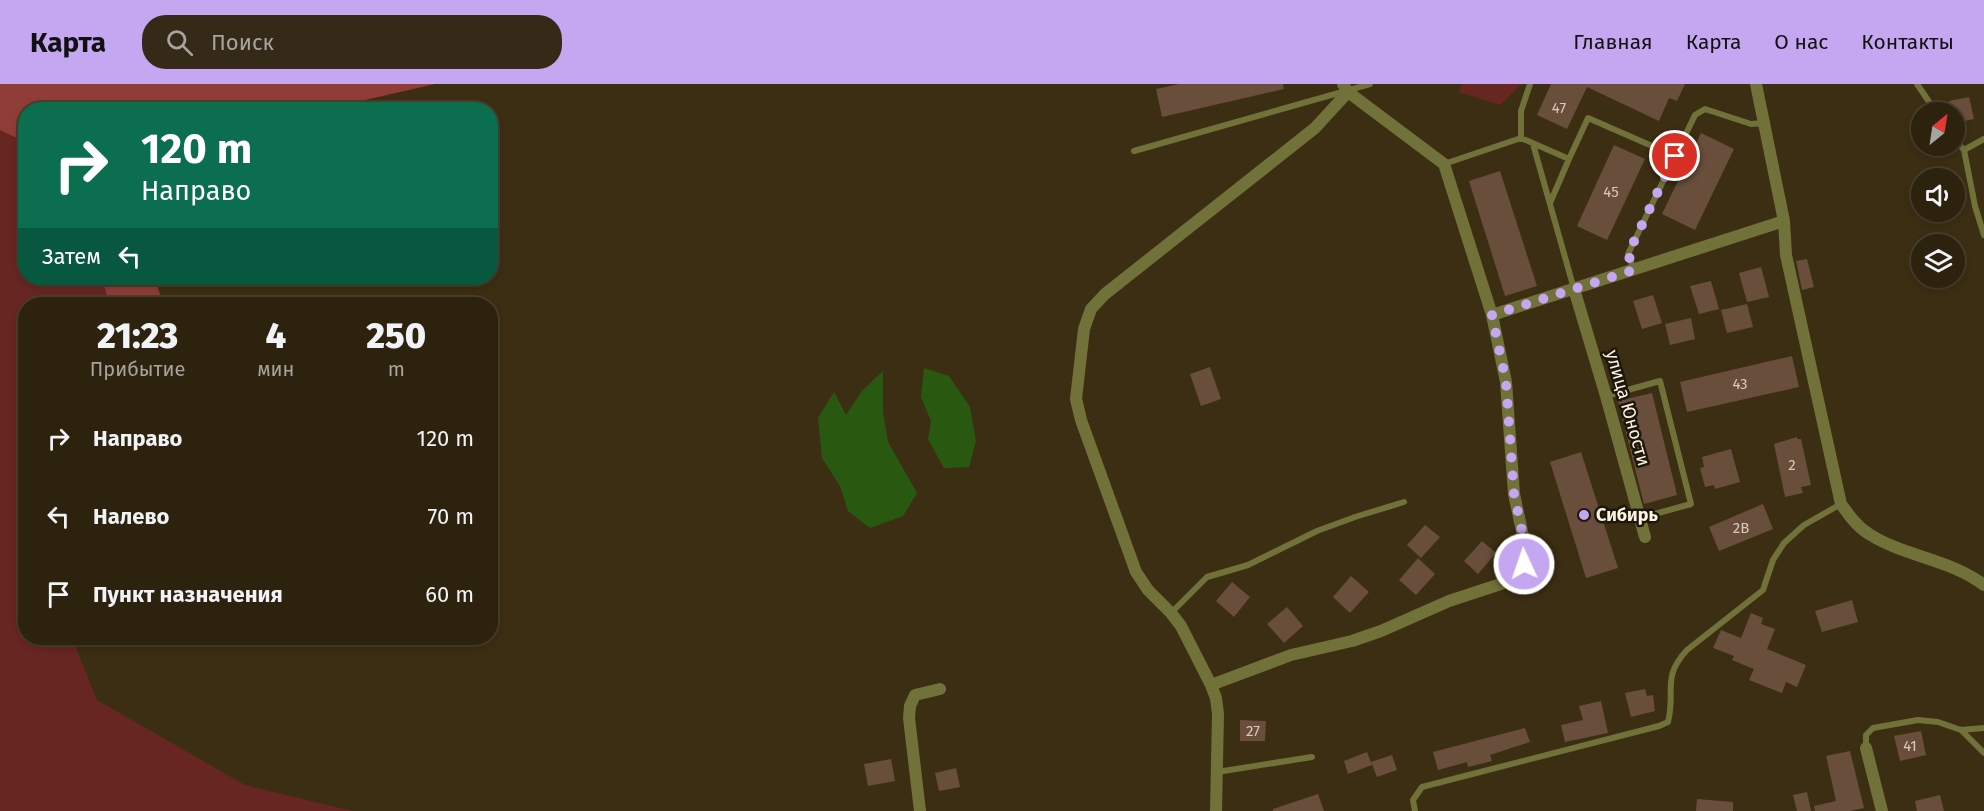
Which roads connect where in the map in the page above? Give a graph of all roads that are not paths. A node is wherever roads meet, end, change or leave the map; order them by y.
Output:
1 (1370, 84) edge
2 (1530, 84) edge
3 (1756, 84) edge
4 (1917, 84) edge
5 (1345, 88) edge
6 (1929, 102) edge
7 (1765, 123) junction
8 (1521, 138) junction
9 (1984, 139) edge
10 (1533, 144) junction
11 (1965, 149) edge
12 (1134, 151) dead end
13 (1965, 155) edge
14 (1675, 156) junction
15 (1569, 159) junction
16 (1444, 164) junction
17 (1549, 204) junction
18 (1784, 221) junction
19 (1984, 235) edge
20 (1634, 270) junction
21 (1574, 289) junction
22 (1492, 315) junction
23 (1606, 396) junction
24 (1404, 502) dead end
25 (1840, 504) junction
26 (1640, 518) junction
27 (1646, 537) dead end
28 (1984, 585) edge
29 (1171, 613) junction
30 (1211, 685) junction
31 (940, 689) dead end
32 (1984, 728) edge
33 (1961, 730) junction
34 (1866, 748) joint
35 (1984, 753) edge
36 (1312, 757) dead end
37 (1216, 772) junction
38 (920, 811) edge
39 (1216, 811) edge
40 (1415, 811) edge
41 (1882, 811) edge

1 - 5 lane
2 - 8 lane
3 - 7 street
4 - 6 lane
5 - 12 lane
5 - 16 street
5 - 29 street
7 - 14 lane
7 - 18 street
8 - 10 lane
8 - 16 lane
9 - 11 lane
10 - 15 lane
10 - 17 lane
13 - 19 lane
14 - 15 lane
14 - 20 lane
15 - 17 lane
16 - 22 street
17 - 21 lane
18 - 20 street
18 - 25 street
20 - 21 street
21 - 22 street
21 - 23 street, улица Юности
22 - 30 street
23 - 26 street, улица Юности
23 - 26 lane
24 - 29 lane
25 - 28 street
25 - 40 lane
26 - 27 street, улица Юности
29 - 30 street
30 - 37 street
31 - 38 street
32 - 33 lane
33 - 34 lane
33 - 35 lane
34 - 41 street
36 - 37 lane
37 - 39 street

